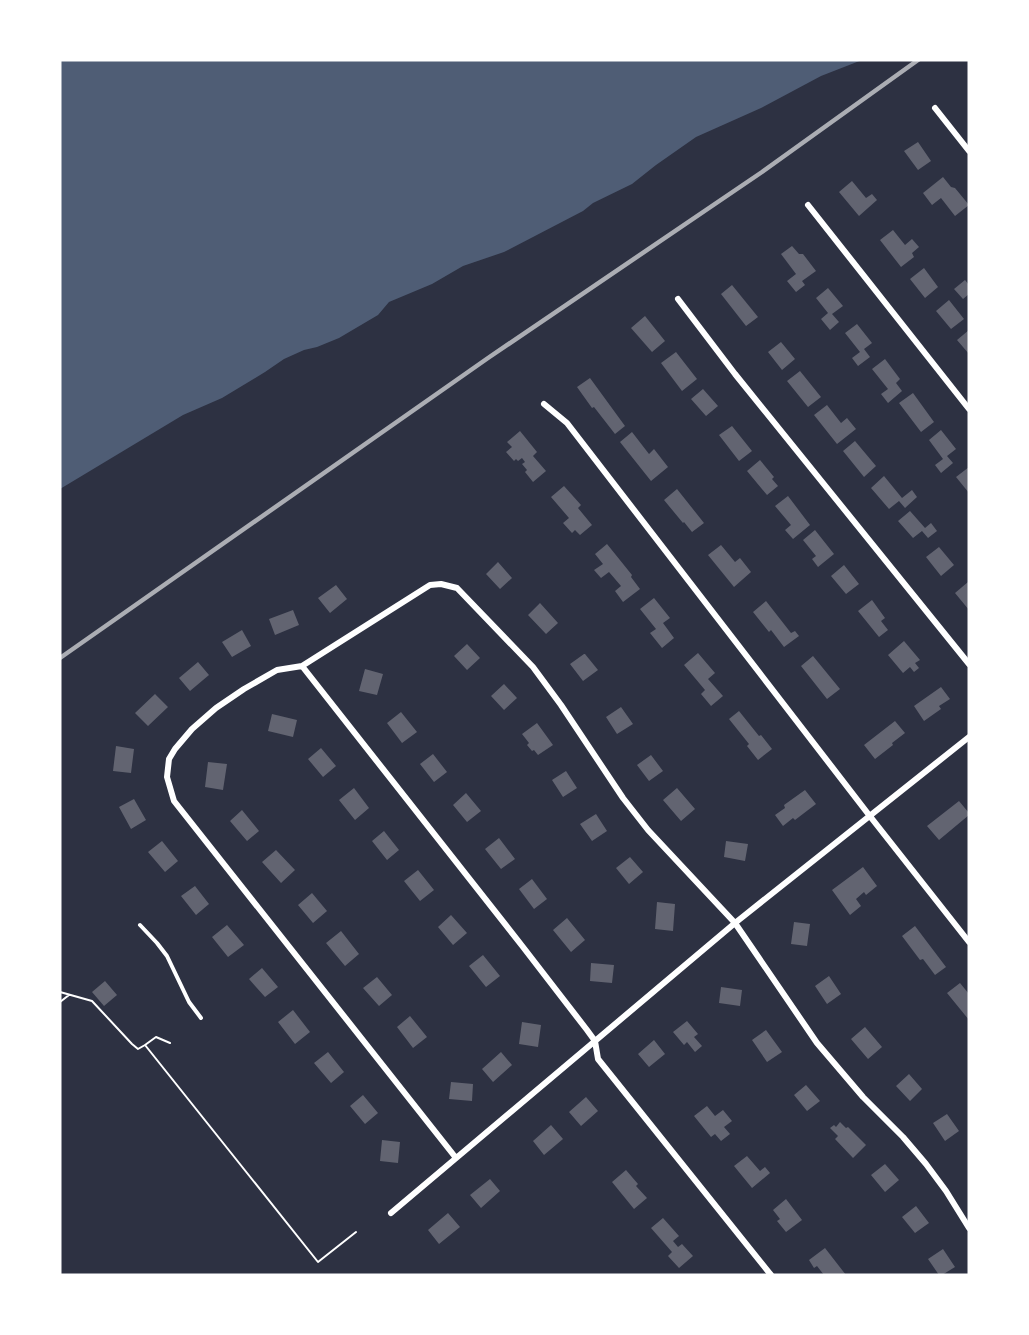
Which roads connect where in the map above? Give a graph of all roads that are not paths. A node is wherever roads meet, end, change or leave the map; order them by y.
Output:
1 (935, 108) dead end
2 (969, 151) edge
3 (808, 205) dead end
4 (678, 299) dead end
5 (544, 404) dead end
6 (969, 409) edge
7 (969, 664) edge
8 (302, 666) junction
9 (969, 737) edge
10 (869, 815) junction
11 (735, 923) junction
12 (140, 925) dead end
13 (969, 942) edge
14 (201, 1018) dead end
15 (595, 1041) junction
16 (456, 1158) junction
17 (391, 1213) dead end
18 (969, 1228) edge
19 (771, 1275) edge

1 - 2 street
3 - 6 street
4 - 7 street
5 - 10 street
8 - 11 street
8 - 15 street
8 - 16 street
9 - 10 street
10 - 11 street
10 - 13 street
11 - 15 street
11 - 18 street
12 - 14 lane
15 - 16 street
15 - 19 street
16 - 17 street

